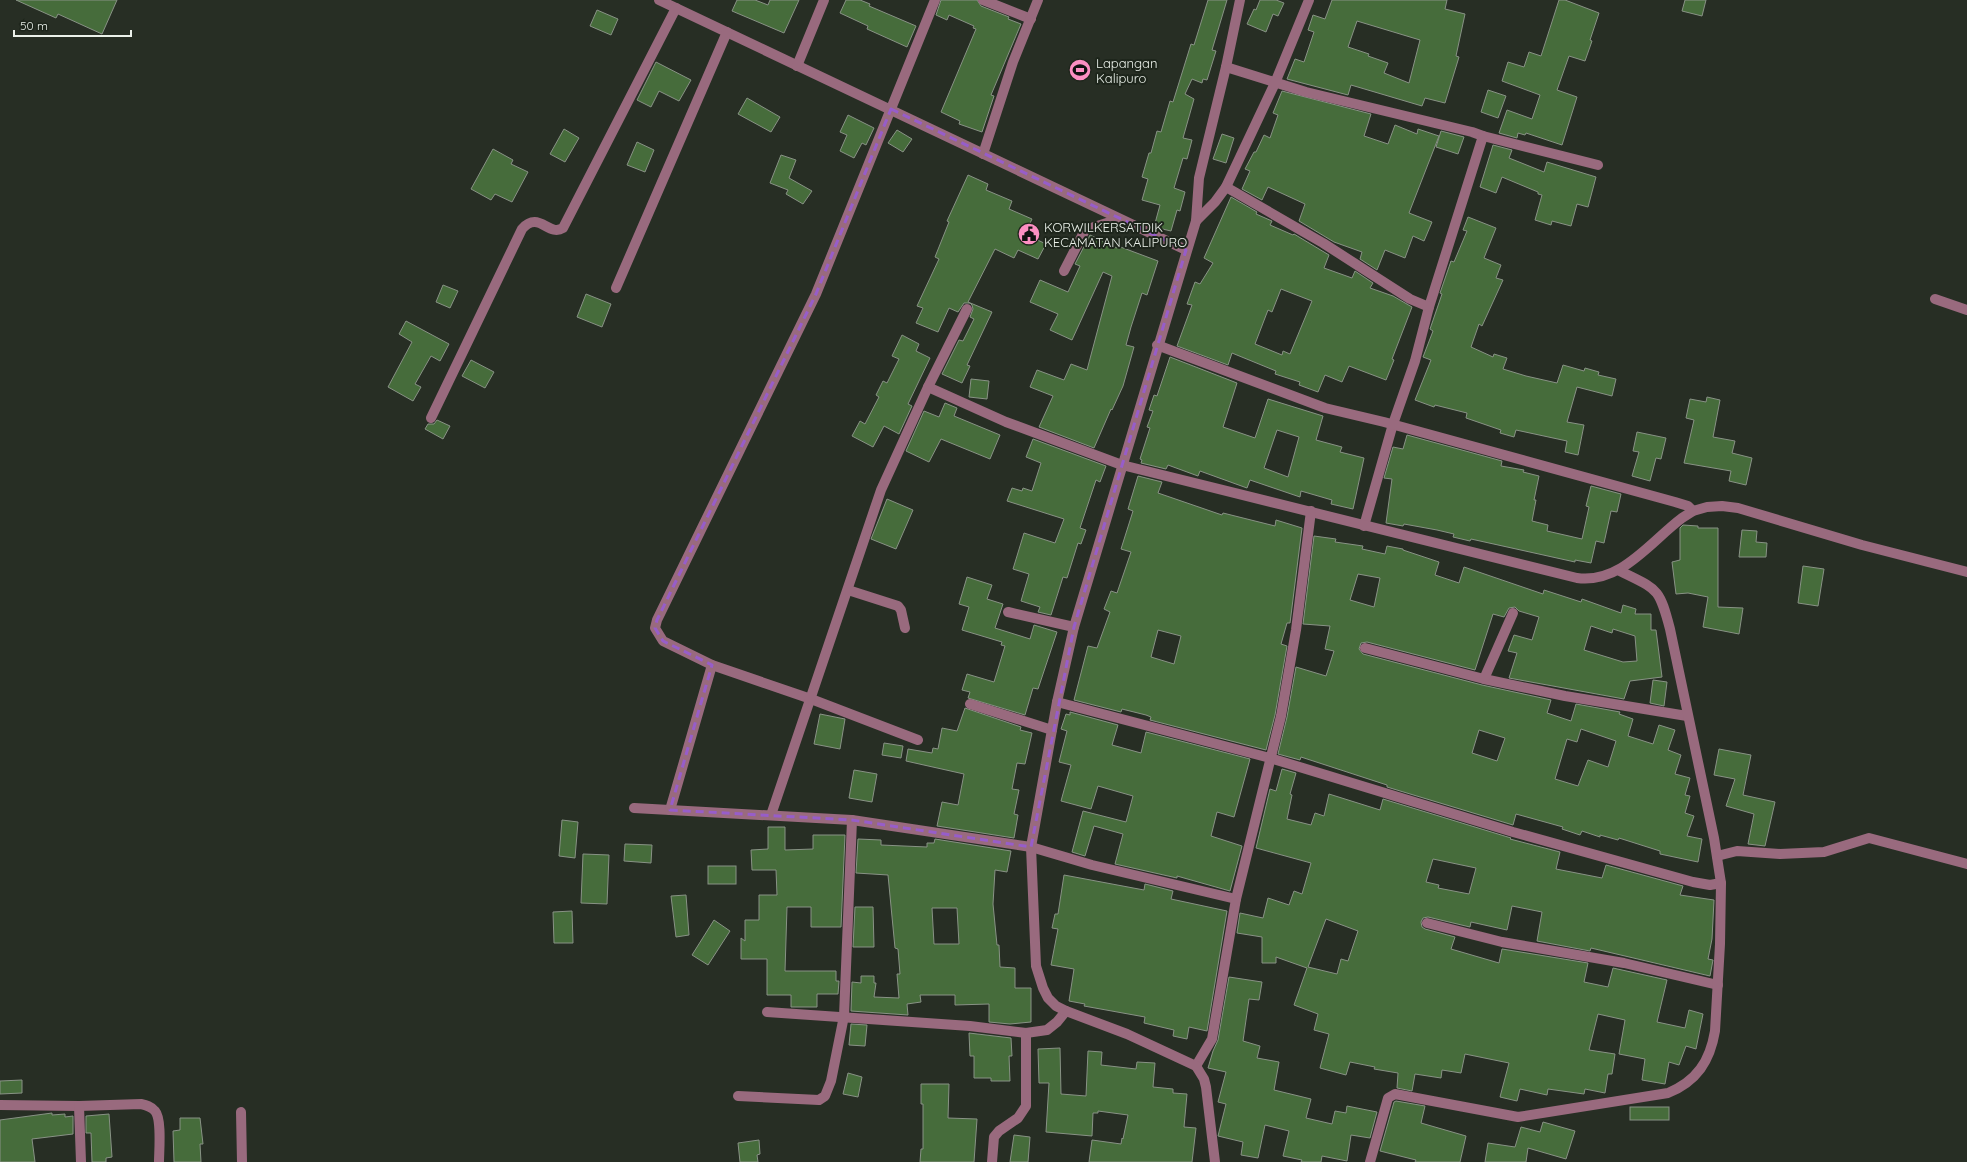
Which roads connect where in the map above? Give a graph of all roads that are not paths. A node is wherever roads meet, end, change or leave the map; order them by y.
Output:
1 (659, 0) edge
2 (824, 0) edge
3 (935, 0) edge
4 (982, 0) edge
5 (1038, 0) edge
6 (1240, 0) edge
7 (1308, 0) edge
8 (676, 8) junction
9 (1031, 19) junction
10 (727, 32) junction
11 (797, 66) junction
12 (1226, 67) junction
13 (1275, 83) junction
14 (891, 109) junction
15 (1483, 136) junction
16 (983, 154) junction
17 (1598, 165) dead end
18 (1226, 187) junction
19 (1119, 219) junction
20 (1196, 221) junction
21 (1186, 250) junction
22 (1064, 271) dead end
23 (616, 288) dead end
24 (1935, 299) dead end
25 (1425, 306) junction
26 (967, 308) dead end
27 (1967, 310) edge
28 (1157, 345) junction
29 (928, 387) junction
30 (430, 418) dead end
31 (1388, 423) junction
32 (1122, 465) junction
33 (1311, 511) junction
34 (1694, 511) junction
35 (1362, 525) junction
36 (1620, 571) junction
37 (1967, 572) edge
38 (848, 590) junction
39 (1008, 612) dead end
40 (1513, 613) dead end
41 (1074, 627) junction
42 (905, 628) dead end
43 (1365, 648) dead end
44 (712, 665) junction
45 (1484, 679) junction
46 (811, 700) junction
47 (1058, 702) junction
48 (970, 704) dead end
49 (1687, 716) junction
50 (1052, 730) junction
51 (918, 740) dead end
52 (1270, 758) junction
53 (634, 808) dead end
54 (670, 810) junction
55 (771, 815) junction
56 (852, 820) junction
57 (1031, 847) junction
58 (1717, 856) junction
59 (1967, 864) edge
60 (1721, 883) junction
61 (1236, 899) junction
62 (1427, 923) dead end
63 (1718, 985) junction
64 (1066, 1011) junction
65 (767, 1012) dead end
66 (844, 1016) junction
67 (1026, 1033) junction
68 (1196, 1066) junction
69 (738, 1096) dead end
70 (0, 1105) edge
71 (79, 1106) junction
72 (241, 1112) dead end
73 (81, 1162) edge
74 (159, 1162) edge
75 (242, 1162) edge
76 (992, 1162) edge
77 (1216, 1162) edge
78 (1370, 1162) edge

1 - 8 street
2 - 11 street
3 - 14 street
4 - 9 street
5 - 9 street
6 - 12 street
7 - 13 street
8 - 10 street
8 - 30 street
9 - 16 street
10 - 11 street
10 - 23 street
11 - 14 street
12 - 13 street
12 - 20 street
13 - 15 street
13 - 18 street
14 - 16 street
14 - 44 street
15 - 17 street
15 - 25 street
16 - 19 street
18 - 20 street
18 - 25 street
19 - 21 street
19 - 22 street
20 - 21 street
21 - 28 street
24 - 27 street
25 - 31 street
26 - 29 street
28 - 31 street
28 - 32 street
29 - 32 street
29 - 38 street
31 - 34 street
31 - 35 street
32 - 33 street
32 - 41 street
33 - 35 street
33 - 52 street
34 - 36 street
34 - 37 street
35 - 36 street
36 - 49 street
38 - 42 street
38 - 46 street
39 - 41 street
40 - 45 street
41 - 47 street
43 - 45 street
44 - 46 street
44 - 54 street
45 - 49 street
46 - 51 street
46 - 55 street
47 - 50 street
47 - 52 street
48 - 50 street
49 - 58 street
50 - 57 street
52 - 60 street
52 - 61 street
53 - 54 street
54 - 55 street
55 - 56 street
56 - 57 street
56 - 66 street
57 - 61 street
57 - 64 street
58 - 59 street
58 - 60 street
60 - 63 street
61 - 68 street
62 - 63 street
63 - 78 street
64 - 67 street
64 - 68 street
65 - 66 street
66 - 67 street
66 - 69 street
67 - 76 street
68 - 77 street
70 - 71 street
71 - 73 street
71 - 74 street
72 - 75 street

